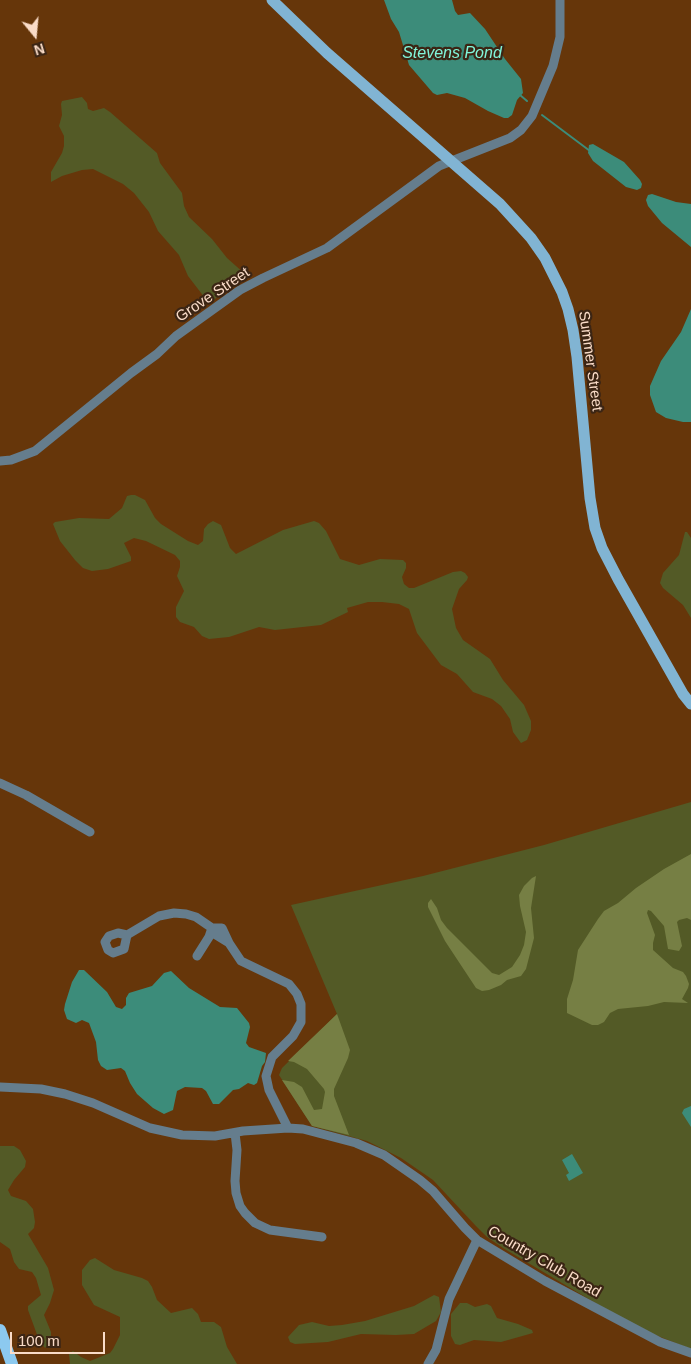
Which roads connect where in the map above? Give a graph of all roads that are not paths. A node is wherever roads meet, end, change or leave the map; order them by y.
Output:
1 (272, 0) edge
2 (560, 0) edge
3 (450, 161) junction
4 (0, 461) edge
5 (691, 704) edge
6 (0, 783) edge
7 (90, 832) dead end
8 (212, 928) junction
9 (127, 935) dead end
10 (198, 956) dead end
11 (0, 1087) edge
12 (288, 1128) junction
13 (235, 1133) junction
14 (322, 1237) dead end
15 (477, 1240) junction
16 (0, 1330) edge
17 (691, 1353) edge
18 (12, 1364) edge
19 (428, 1364) edge

1 - 3 main road, Summer Street
2 - 3 street, Grove Street
3 - 4 street, Grove Street
3 - 5 main road, Summer Street
6 - 7 street
8 - 9 street
8 - 10 street
8 - 12 street
11 - 13 street, Country Club Road
12 - 13 street, Country Club Road
12 - 15 street, Country Club Road
13 - 14 street
15 - 17 street, Country Club Road
15 - 19 street
16 - 18 highway

